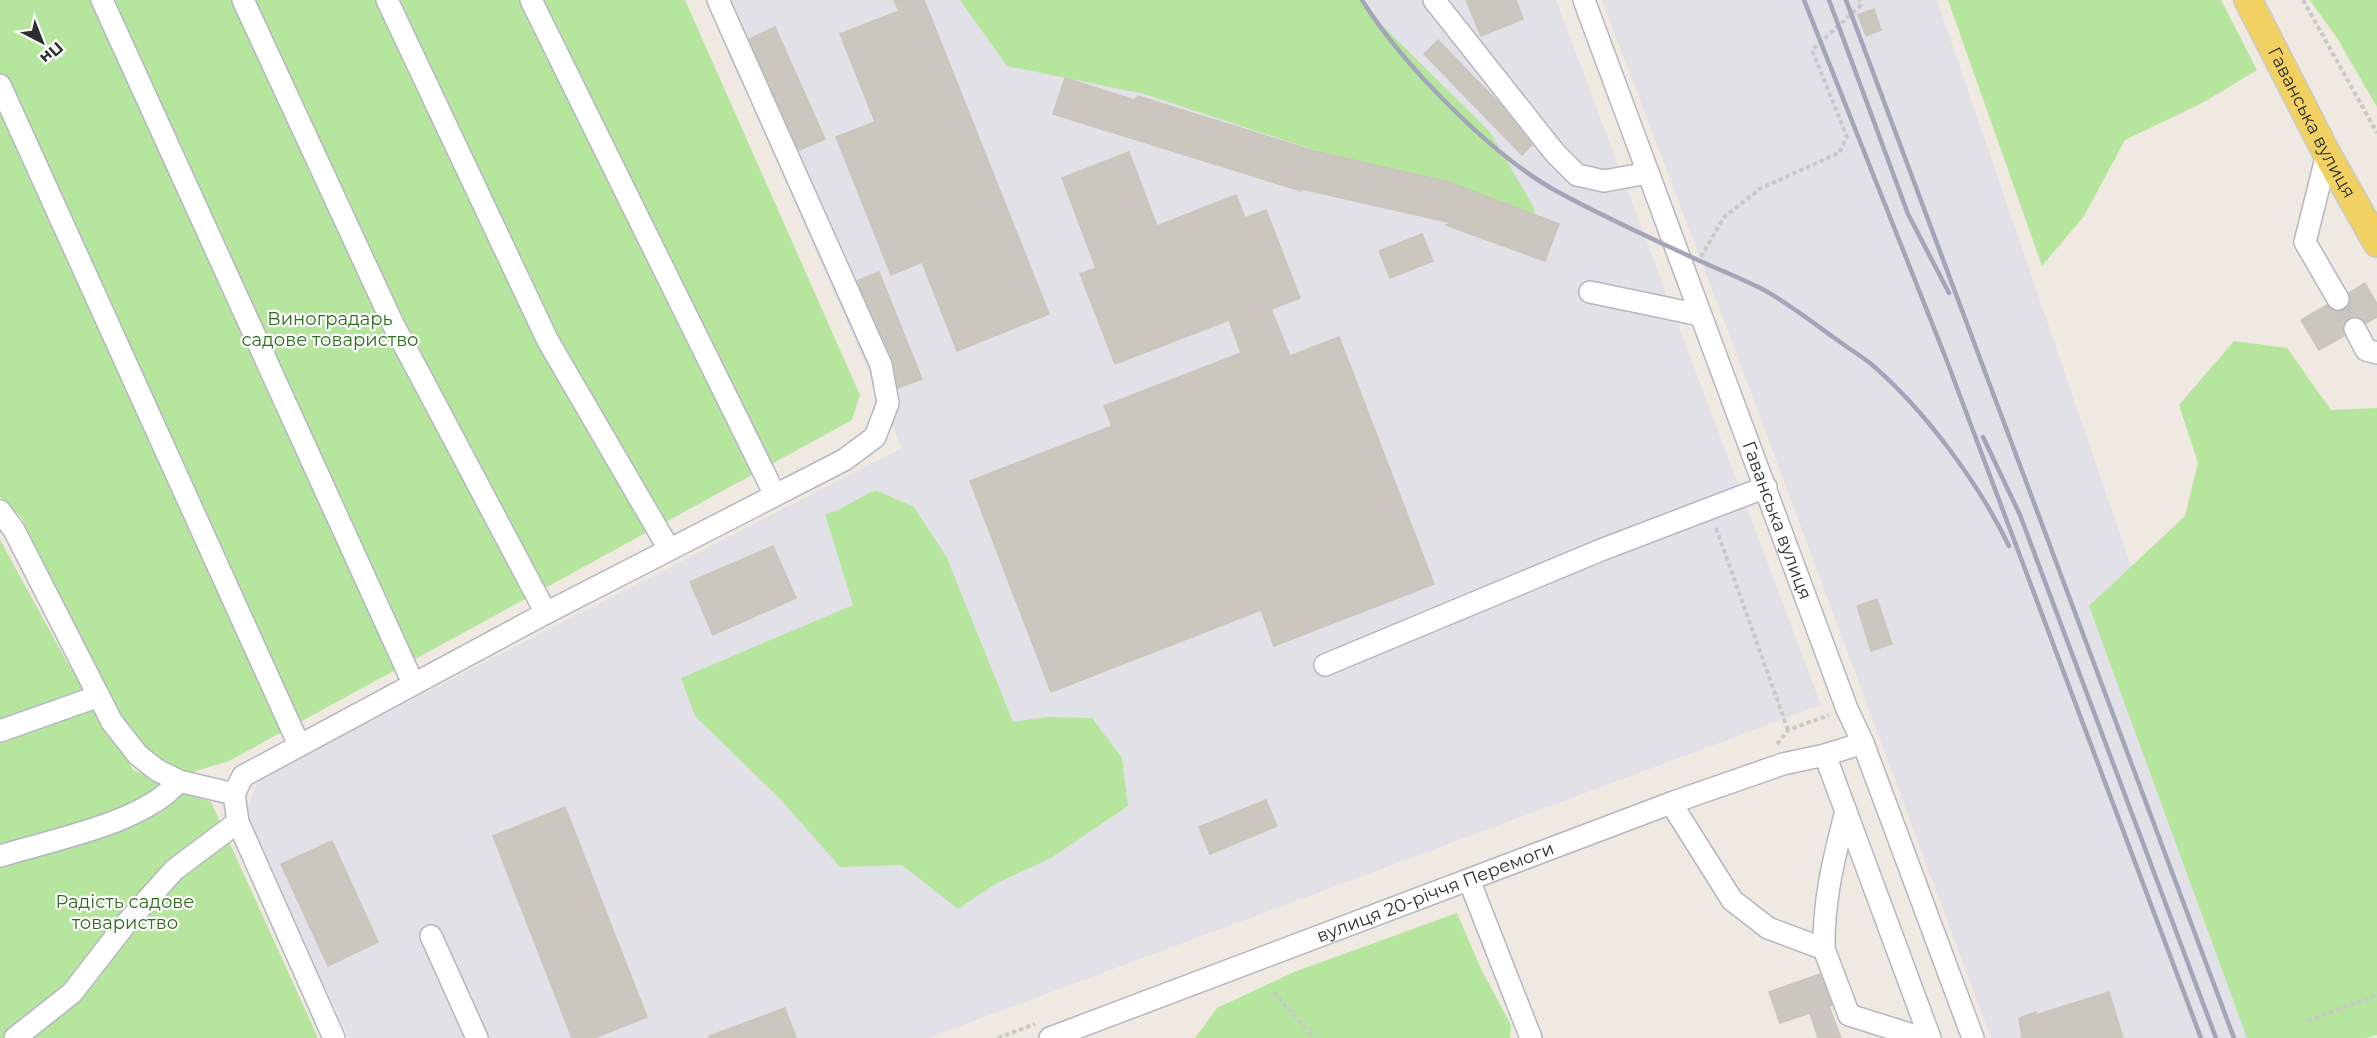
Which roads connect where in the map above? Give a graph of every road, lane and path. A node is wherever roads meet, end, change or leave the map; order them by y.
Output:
1 (102, 0) edge
2 (243, 0) edge
3 (387, 0) edge
4 (531, 0) edge
5 (718, 0) edge
6 (1434, 0) edge
7 (1584, 0) edge
8 (1859, 0) edge
9 (2248, 0) edge
10 (2303, 0) edge
11 (0, 85) edge
12 (2377, 133) edge
13 (2328, 154) junction
14 (1648, 173) junction
15 (2377, 243) edge
16 (1688, 281) junction
17 (1590, 292) dead end
18 (2338, 299) tunnel mouth
19 (1700, 315) junction
20 (2355, 330) tunnel mouth
21 (2377, 353) edge
22 (1766, 486) junction
23 (775, 495) junction
24 (1709, 508) junction
25 (0, 511) edge
26 (669, 549) junction
27 (546, 613) junction
28 (1325, 665) dead end
29 (413, 683) junction
30 (99, 696) junction
31 (1788, 730) dead end
32 (0, 731) edge
33 (1863, 742) junction
34 (299, 745) junction
35 (1825, 755) junction
36 (179, 781) junction
37 (234, 794) junction
38 (1671, 803) junction
39 (1846, 811) junction
40 (238, 822) junction
41 (0, 856) edge
42 (1469, 880) junction
43 (431, 936) dead end
44 (1824, 949) junction
45 (1274, 992) dead end
46 (2377, 995) edge
47 (2308, 1021) dead end
48 (15, 1038) edge
49 (334, 1038) edge
50 (477, 1038) edge
51 (1050, 1038) edge
52 (1314, 1038) edge
53 (1531, 1038) edge
54 (1922, 1038) edge
55 (1930, 1038) edge
56 (1973, 1038) edge

1 - 29 street
2 - 27 street
3 - 26 street
4 - 23 street
5 - 23 street
6 - 14 street
7 - 14 street, Гаванська вулиця
8 - 16 path
9 - 13 main road, Гаванська вулиця
10 - 12 path
11 - 34 street
13 - 15 main road, Гаванська вулиця
13 - 18 street
14 - 16 street, Гаванська вулиця
16 - 19 street, Гаванська вулиця
17 - 19 street
19 - 22 street, Гаванська вулиця
20 - 21 street
22 - 24 street
22 - 33 street, Гаванська вулиця
23 - 26 street
24 - 28 street
24 - 31 path
25 - 30 street
26 - 27 street
27 - 29 street
29 - 34 street
30 - 32 street
30 - 36 street
33 - 35 street, вулиця 20-річчя Перемоги
33 - 56 street, Гаванська вулиця
34 - 37 street
35 - 38 street, вулиця 20-річчя Перемоги
35 - 39 street
36 - 37 street
36 - 41 street
37 - 40 street
38 - 42 street, вулиця 20-річчя Перемоги
38 - 44 street
39 - 44 street
39 - 55 street
40 - 48 street
40 - 49 street
42 - 51 street, вулиця 20-річчя Перемоги
42 - 53 street
43 - 50 street
44 - 54 street
45 - 52 path
46 - 47 path

